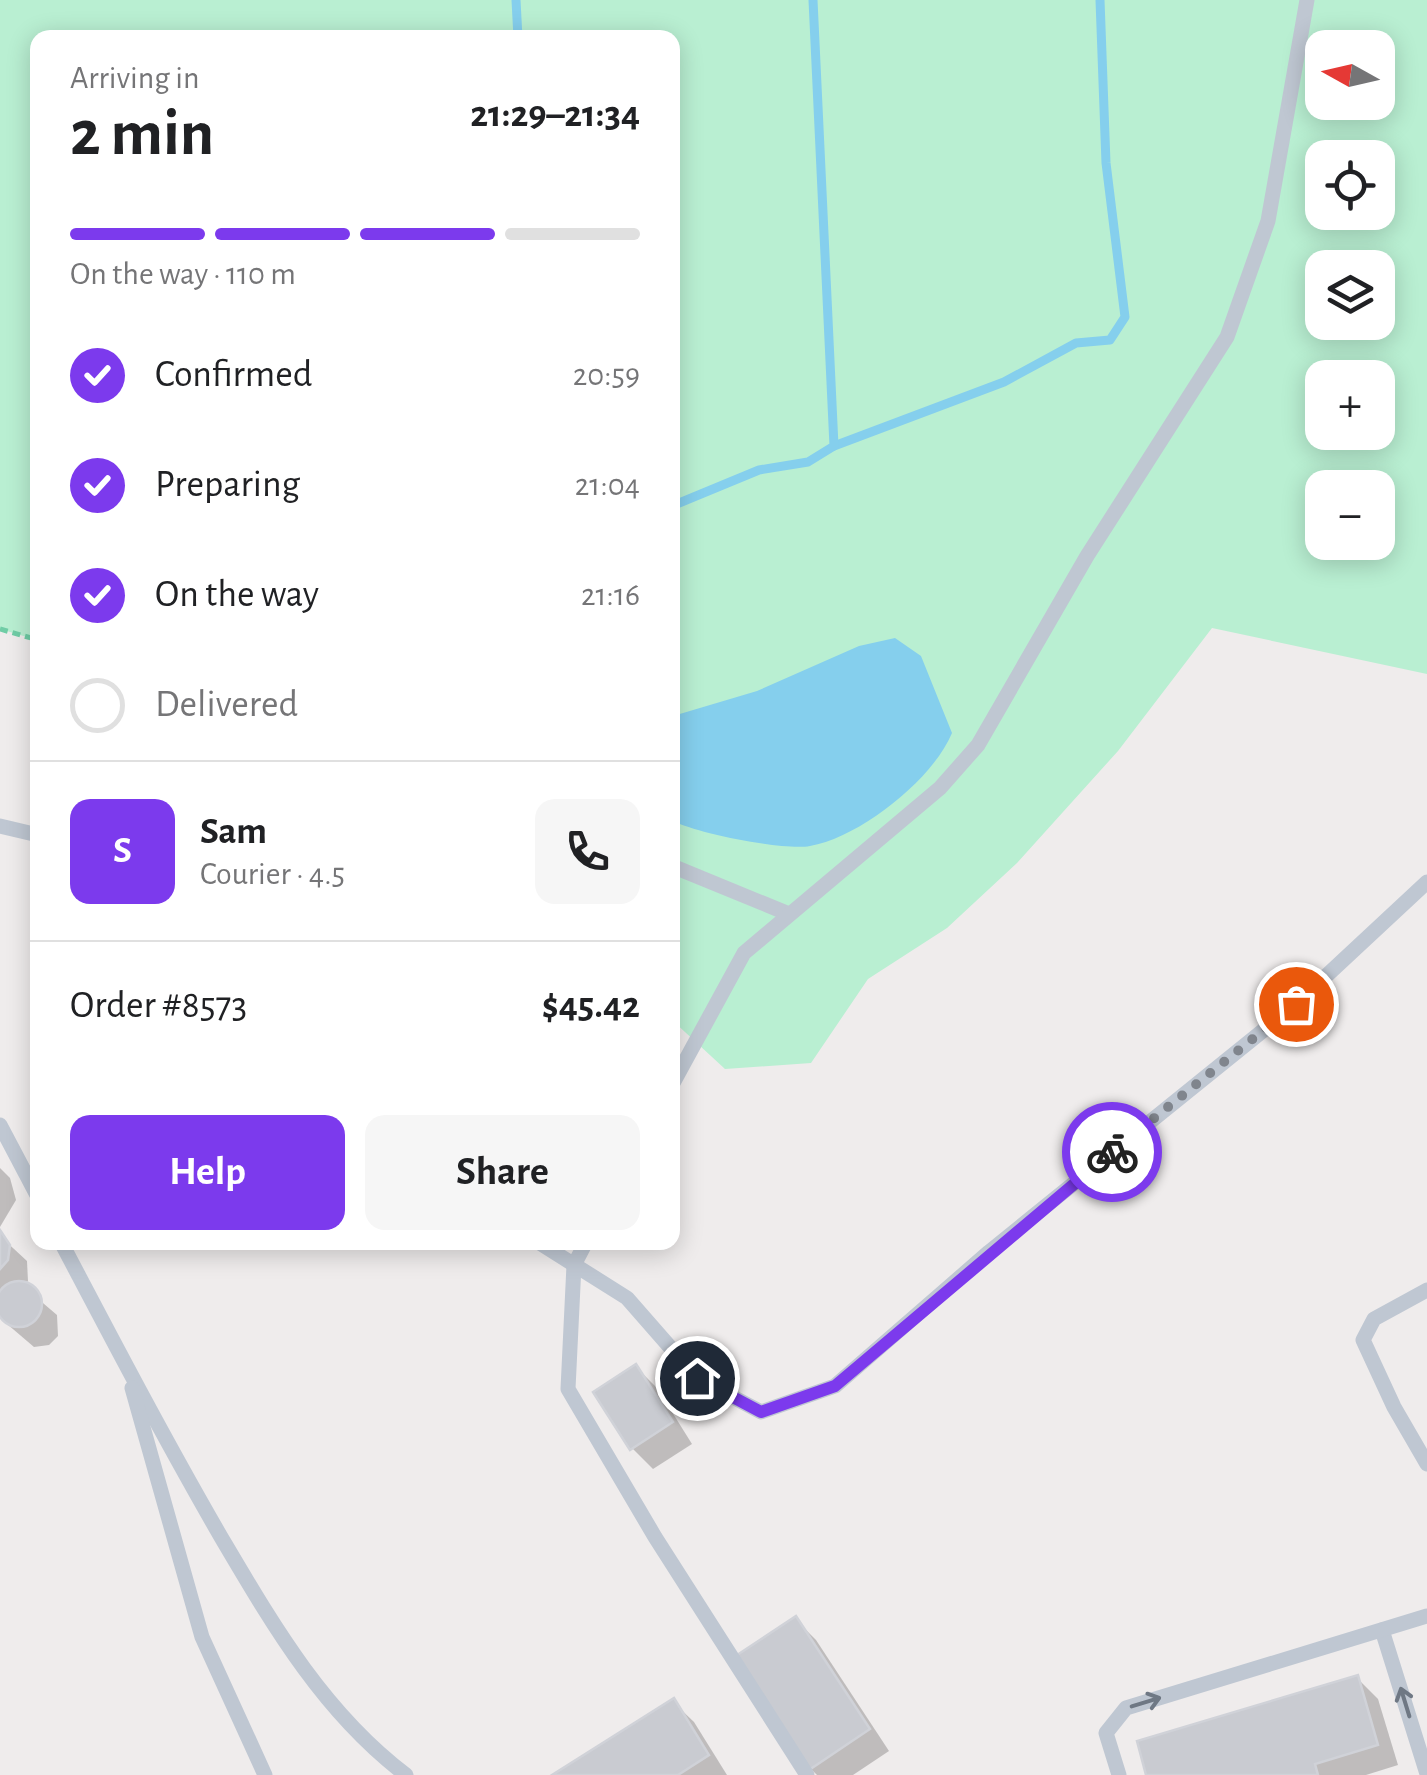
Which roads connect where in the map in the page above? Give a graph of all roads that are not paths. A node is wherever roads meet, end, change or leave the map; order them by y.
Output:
1 (1307, 0) edge
2 (0, 826) edge
3 (30, 833) edge
4 (680, 869) edge
5 (1427, 882) edge
6 (789, 914) junction
7 (680, 1071) edge
8 (0, 1125) edge
9 (30, 1182) edge
10 (65, 1250) edge
11 (551, 1250) edge
12 (582, 1250) edge
13 (574, 1264) junction
14 (1427, 1290) edge
15 (126, 1367) junction
16 (1427, 1464) edge
17 (1427, 1616) edge
18 (1382, 1630) junction
19 (1427, 1774) edge
20 (265, 1775) edge
21 (406, 1775) edge
22 (807, 1775) edge
23 (1119, 1775) edge

1 - 6 lane
2 - 3 lane
4 - 6 lane
5 - 13 lane
6 - 7 lane
8 - 9 lane
10 - 15 lane
11 - 13 lane
12 - 13 lane
13 - 22 lane
14 - 16 lane
15 - 20 lane
15 - 21 lane
17 - 18 lane
19 -> 18 lane
23 -> 18 lane

